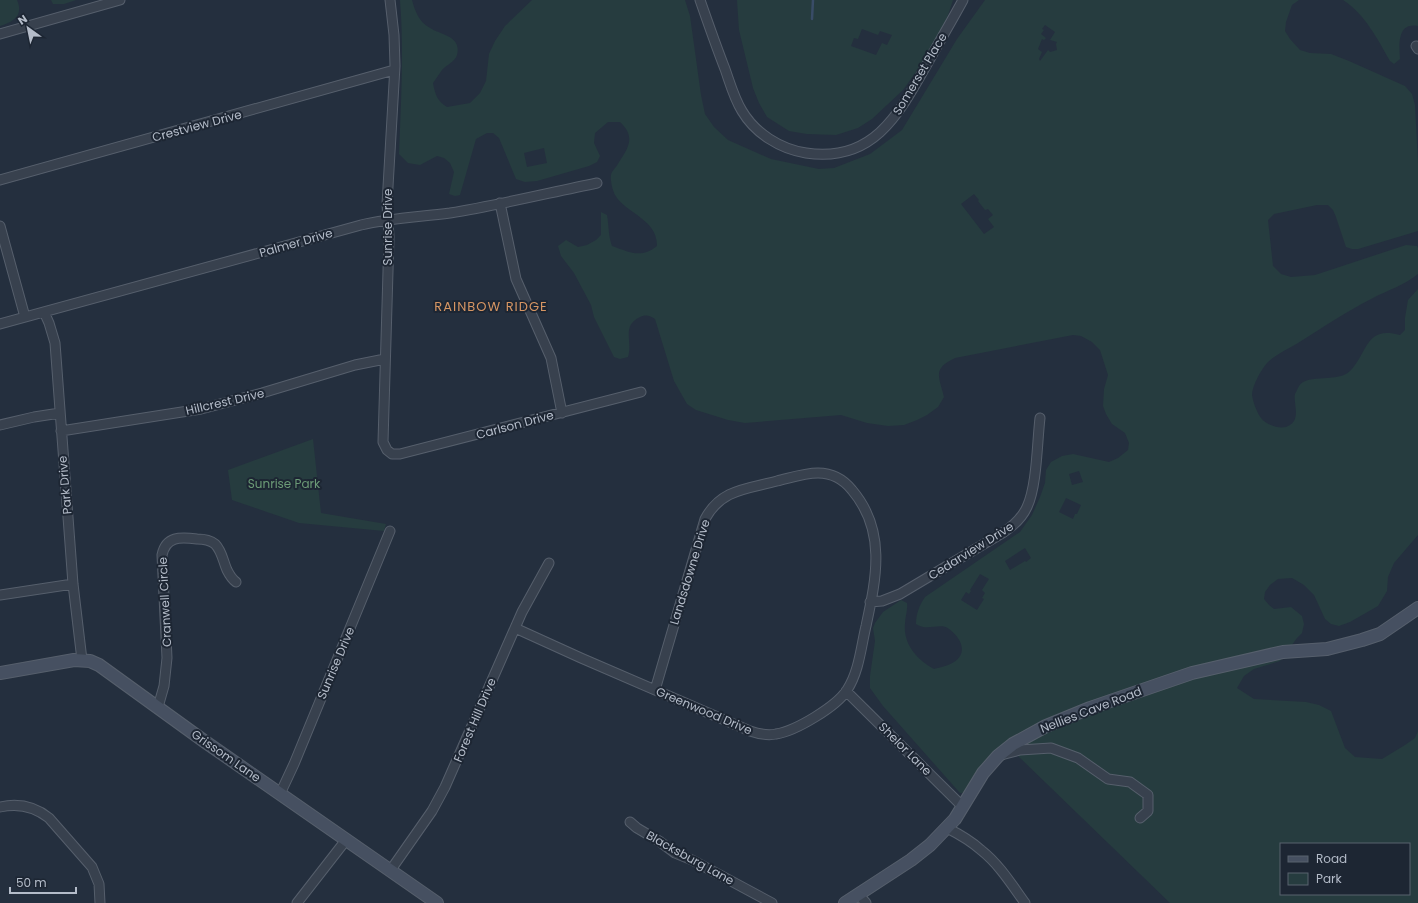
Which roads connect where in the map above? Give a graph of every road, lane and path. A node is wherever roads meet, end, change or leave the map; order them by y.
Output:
1 (120, 0) edge
2 (390, 0) edge
3 (700, 0) edge
4 (963, 0) edge
5 (0, 34) edge
6 (394, 70) junction
7 (0, 180) edge
8 (597, 183) dead end
9 (500, 203) junction
10 (388, 219) junction
11 (0, 226) edge
12 (44, 312) junction
13 (25, 317) junction
14 (0, 324) edge
15 (385, 359) junction
16 (641, 392) dead end
17 (60, 413) junction
18 (562, 413) junction
19 (1040, 418) dead end
20 (0, 425) edge
21 (61, 431) junction
22 (389, 452) joint
23 (390, 531) dead end
24 (549, 563) dead end
25 (236, 582) dead end
26 (73, 584) junction
27 (0, 595) edge
28 (870, 602) junction
29 (1418, 608) edge
30 (515, 628) junction
31 (82, 660) junction
32 (0, 673) edge
33 (655, 690) junction
34 (846, 691) junction
35 (158, 707) junction
36 (998, 756) junction
37 (280, 794) junction
38 (0, 807) edge
39 (963, 807) junction
40 (1140, 818) dead end
41 (630, 822) dead end
42 (947, 828) junction
43 (346, 840) junction
44 (390, 871) junction
45 (862, 899) edge
46 (100, 903) edge
47 (297, 903) edge
48 (437, 903) edge
49 (772, 903) edge
50 (845, 903) edge
51 (1025, 903) edge

1 - 5 street
2 - 6 street, Sunrise Drive
3 - 4 street, Somerset Place
6 - 7 street, Crestview Drive
6 - 10 street, Sunrise Drive
8 - 9 street, Palmer Drive
9 - 10 street, Palmer Drive
9 - 18 street
10 - 12 street, Palmer Drive
10 - 15 street, Sunrise Drive
11 - 13 street
12 - 13 street, Palmer Drive
12 - 17 street, Park Drive
13 - 14 street, Palmer Drive
15 - 21 street, Hillcrest Drive
15 - 22 street, Sunrise Drive
16 - 18 street, Carlson Drive
17 - 20 street
17 - 21 street, Park Drive
18 - 22 street, Carlson Drive
19 - 28 street, Cedarview Drive
21 - 26 street, Park Drive
23 - 37 street, Sunrise Drive
24 - 30 street, Forest Hill Drive
25 - 35 street, Cranwell Circle
26 - 27 street
26 - 31 street, Park Drive
28 - 33 street, Landsdowne Drive
28 - 34 street, Greenwood Drive
29 - 36 street, Nellies Cave Road
30 - 33 street, Greenwood Drive
30 - 44 street, Forest Hill Drive
31 - 32 street, Grissom Lane
31 - 35 street, Grissom Lane
33 - 34 street, Greenwood Drive
34 - 39 street, Shelor Lane
35 - 37 street, Grissom Lane
36 - 39 street, Nellies Cave Road
36 - 40 street
37 - 43 street, Grissom Lane
38 - 46 street
39 - 42 street, Nellies Cave Road
41 - 49 street, Blacksburg Lane
42 - 45 street, Nellies Cave Road
42 - 51 street
43 - 44 street, Grissom Lane
43 - 47 street
44 - 48 street, Grissom Lane
45 - 50 street, Nellies Cave Road

